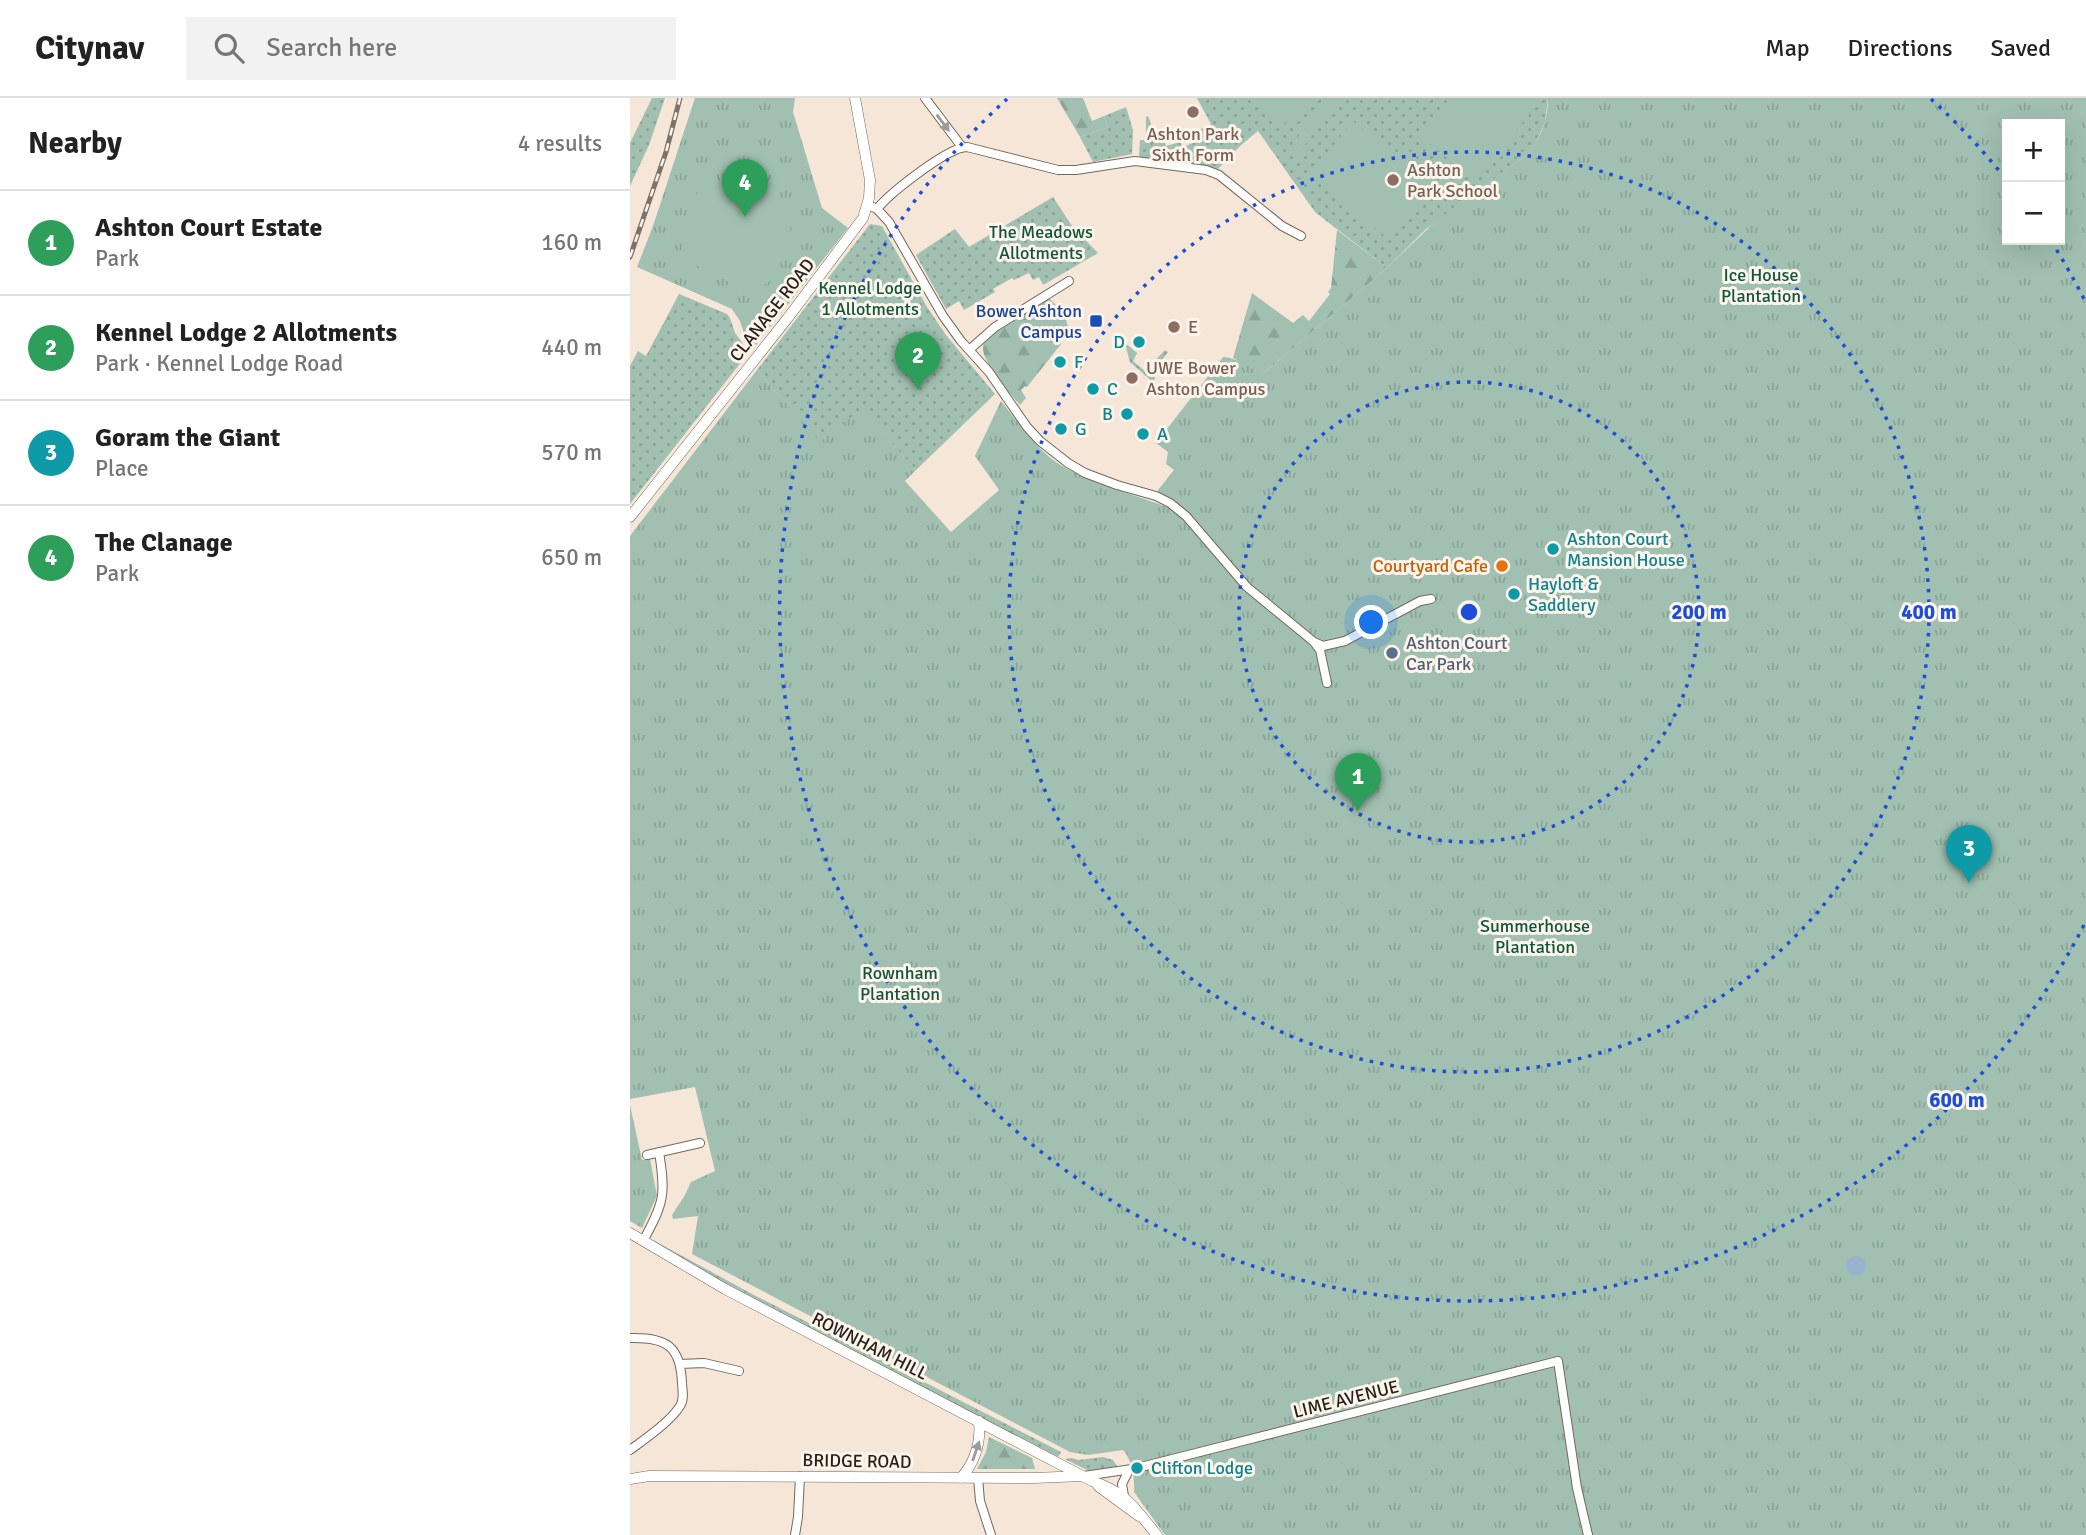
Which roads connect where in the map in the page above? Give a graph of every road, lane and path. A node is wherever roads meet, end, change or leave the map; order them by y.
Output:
1 (855, 98) edge
2 (925, 98) edge
3 (962, 147) junction
4 (872, 207) junction
5 (1301, 236) dead end
6 (1069, 281) dead end
7 (969, 349) junction
8 (630, 517) edge
9 (1431, 598) dead end
10 (1314, 642) junction
11 (1327, 683) dead end
12 (700, 1143) dead end
13 (659, 1152) junction
14 (647, 1155) dead end
15 (630, 1233) edge
16 (643, 1241) junction
17 (630, 1338) edge
18 (680, 1364) junction
19 (739, 1371) dead end
20 (979, 1421) junction
21 (630, 1450) edge
22 (1134, 1469) junction
23 (800, 1476) junction
24 (961, 1478) junction
25 (978, 1478) junction
26 (630, 1479) edge
27 (1088, 1479) junction
28 (1124, 1496) junction
29 (1142, 1518) junction
30 (795, 1535) edge
31 (992, 1535) edge
32 (1157, 1535) edge
33 (1588, 1535) edge

1 - 4 main road, CLANAGE ROAD
2 -> 3 street
3 - 4 street
3 - 5 street
4 - 7 street
4 - 8 main road, CLANAGE ROAD
6 - 7 street
7 - 10 street
9 - 10 street
10 - 11 street
12 - 13 street
13 - 14 street
13 - 16 street
15 - 16 main road, ROWNHAM HILL
16 - 20 main road, ROWNHAM HILL
17 - 18 street
18 - 19 street
18 - 21 street
24 -> 20 main road
20 - 27 main road, ROWNHAM HILL
22 - 27 street, LIME AVENUE
22 - 28 street
22 - 33 street, LIME AVENUE
23 - 24 main road, BRIDGE ROAD
23 - 26 main road, BRIDGE ROAD
23 - 30 street
24 - 25 main road, BRIDGE ROAD
25 - 27 main road, BRIDGE ROAD
25 - 31 street
27 - 28 main road
27 - 29 main road
28 - 29 main road
29 - 32 main road

